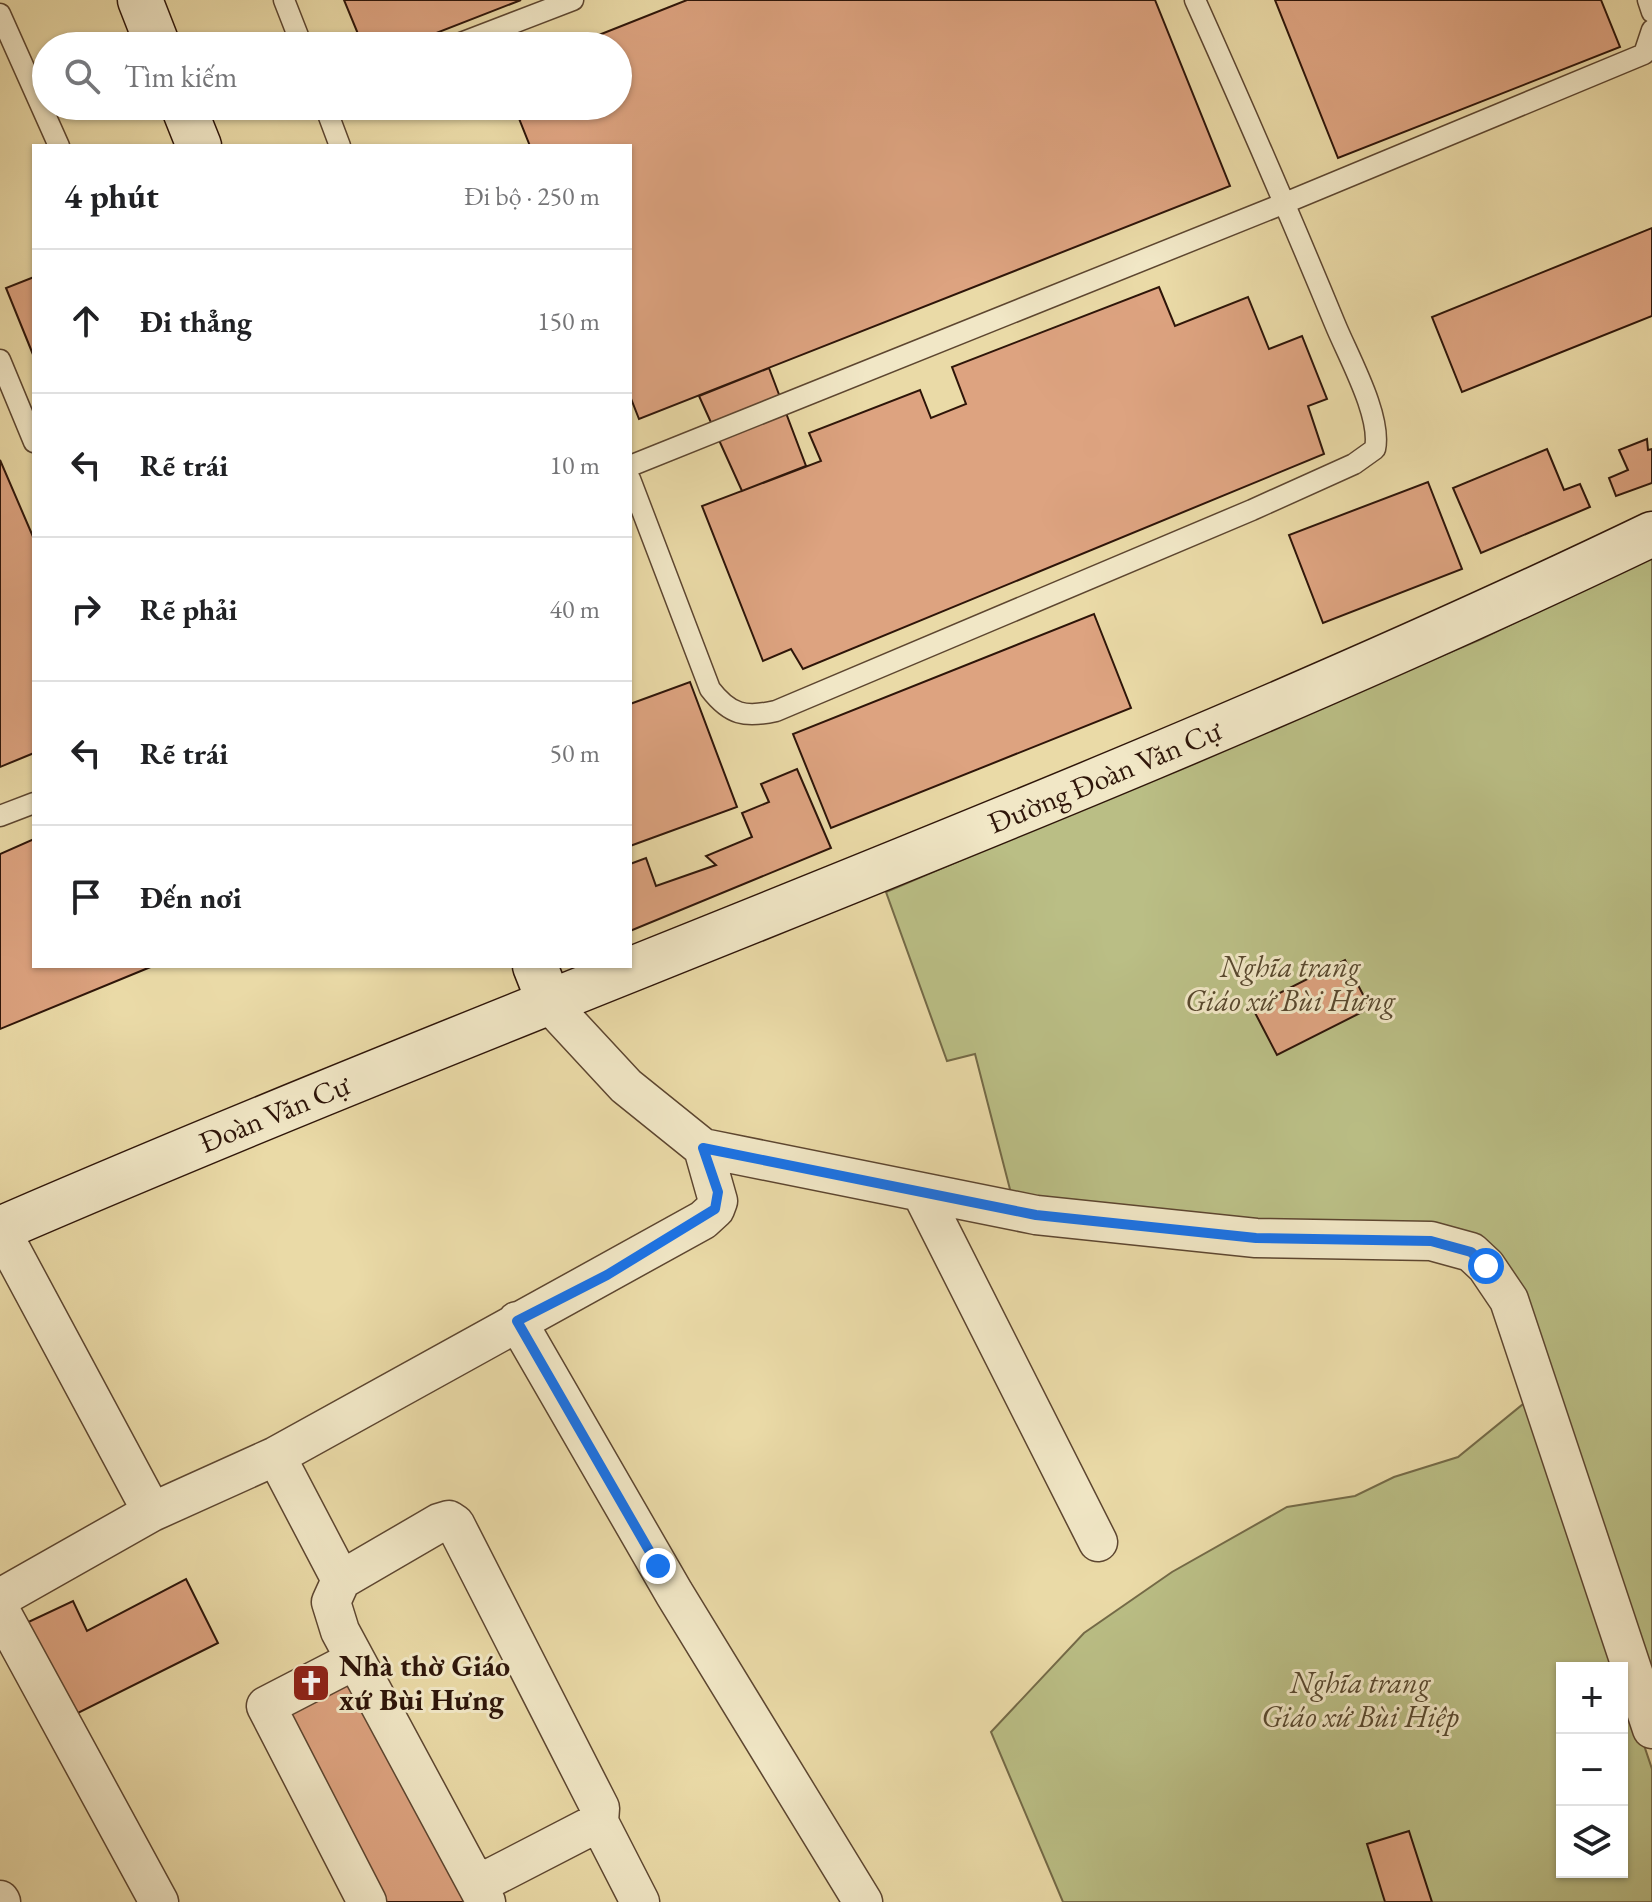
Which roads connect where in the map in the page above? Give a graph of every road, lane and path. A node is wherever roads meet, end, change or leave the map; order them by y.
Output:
1 (140, 0) edge
2 (284, 0) edge
3 (573, 0) edge
4 (1195, 0) edge
5 (1648, 0) edge
6 (1652, 12) edge
7 (0, 14) edge
8 (1652, 30) edge
9 (153, 32) edge
10 (297, 32) edge
11 (490, 32) edge
12 (32, 86) edge
13 (47, 120) edge
14 (189, 120) edge
15 (330, 120) edge
16 (58, 144) edge
17 (198, 144) edge
18 (339, 144) edge
19 (1285, 203) junction
20 (0, 360) edge
21 (32, 437) edge
22 (632, 465) edge
23 (632, 484) edge
24 (1652, 534) edge
25 (32, 804) edge
26 (0, 816) edge
27 (632, 954) edge
28 (591, 968) edge
29 (542, 985) edge
30 (703, 1148) junction
31 (921, 1192) junction
32 (0, 1229) edge
33 (517, 1321) junction
34 (276, 1456) junction
35 (152, 1512) junction
36 (1098, 1542) dead end
37 (341, 1580) junction
38 (0, 1598) edge
39 (0, 1610) edge
40 (355, 1660) junction
41 (1652, 1729) edge
42 (599, 1822) junction
43 (481, 1894) edge
44 (159, 1902) edge
45 (367, 1902) edge
46 (640, 1902) edge
47 (863, 1902) edge

1 - 9 street
2 - 10 lane
3 - 11 lane
4 - 19 lane
5 - 6 lane
7 - 12 lane
8 - 19 lane
13 - 16 lane
14 - 17 street
15 - 18 lane
19 - 22 lane
19 - 23 lane
20 - 21 lane
24 - 27 street, Đường Đoàn Văn Cự
25 - 26 lane
28 - 29 street, Đường Đoàn Văn Cự
29 - 30 street
29 - 32 street, Đoàn Văn Cự
30 - 31 street
30 - 33 street
31 - 36 street
31 - 41 street
32 - 35 street
33 - 34 street
33 - 47 street
34 - 35 street
34 - 37 street
35 - 38 street
37 - 40 street
37 - 42 street
39 - 44 street
40 - 43 street
40 - 45 street
42 - 43 street
42 - 46 street

